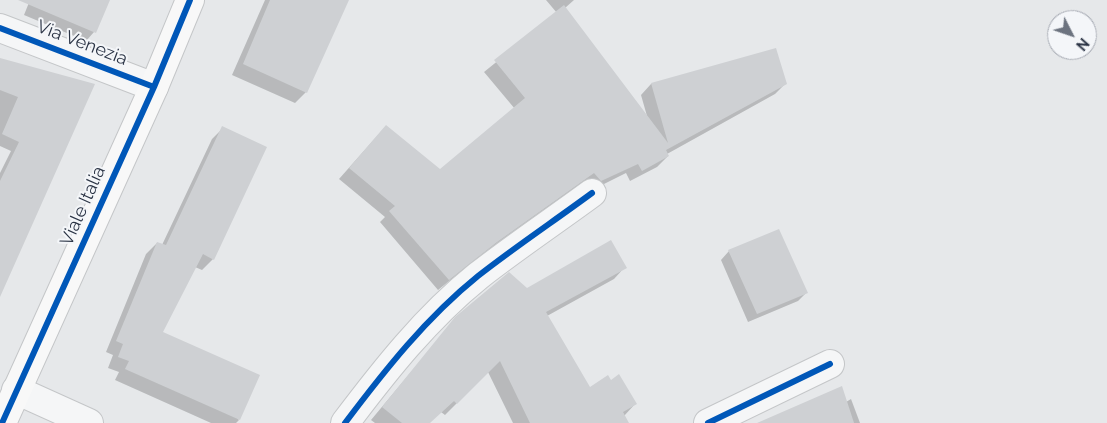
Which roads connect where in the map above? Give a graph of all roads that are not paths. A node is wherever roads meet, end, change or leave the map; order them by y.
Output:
1 (190, 0) edge
2 (0, 28) edge
3 (154, 87) junction
4 (592, 193) dead end
5 (830, 364) dead end
6 (16, 390) junction
7 (2, 423) edge
8 (89, 423) edge
9 (345, 423) edge
10 (708, 423) edge

1 - 3 street, Viale Italia
2 - 3 street, Via Venezia
3 - 6 street, Viale Italia
4 - 9 street
5 - 10 street
6 - 7 street, Viale Italia
6 - 8 street

